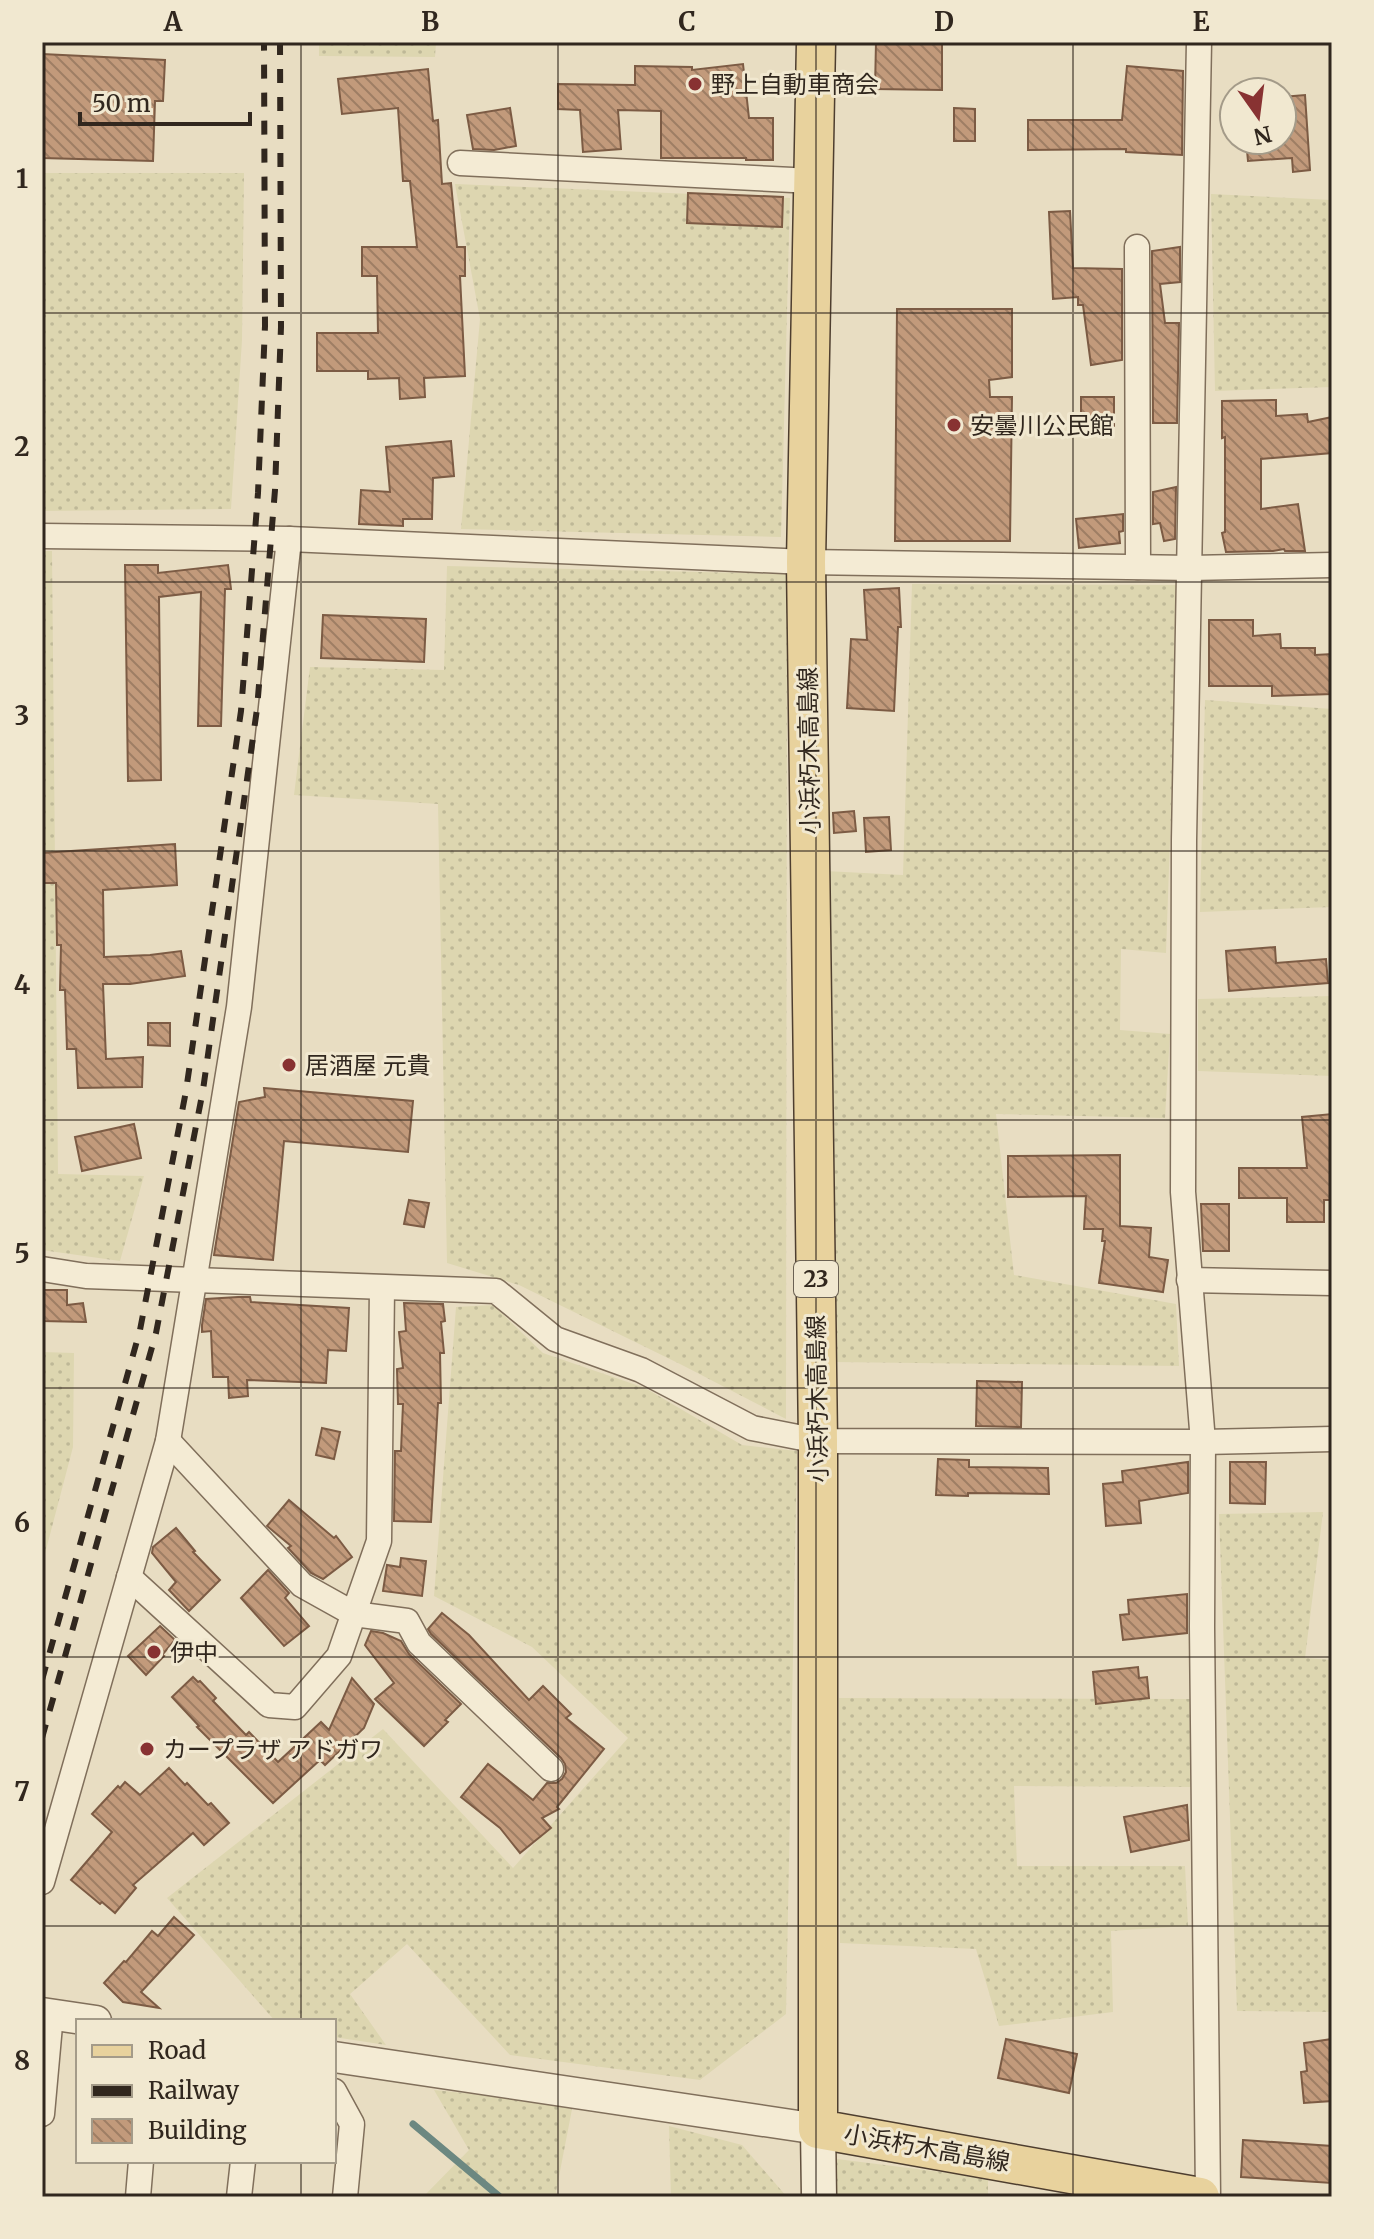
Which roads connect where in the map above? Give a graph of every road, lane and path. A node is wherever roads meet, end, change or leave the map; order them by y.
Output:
1 (816, 42) edge
2 (1199, 42) edge
3 (460, 163) dead end
4 (813, 181) junction
5 (1137, 247) dead end
6 (42, 536) edge
7 (289, 539) junction
8 (806, 562) junction
9 (1332, 565) edge
10 (1138, 567) junction
11 (1191, 568) junction
12 (42, 1269) edge
13 (194, 1280) junction
14 (1189, 1280) junction
15 (1332, 1283) edge
16 (382, 1288) junction
17 (1332, 1439) edge
18 (168, 1441) junction
19 (818, 1441) junction
20 (1203, 1442) junction
21 (129, 1577) junction
22 (354, 1614) junction
23 (551, 1769) dead end
24 (42, 1882) edge
25 (47, 2014) edge
26 (82, 2019) edge
27 (336, 2057) edge
28 (336, 2095) edge
29 (42, 2114) edge
30 (818, 2129) junction
31 (141, 2163) edge
32 (243, 2163) edge
33 (138, 2197) edge
34 (239, 2197) edge
35 (345, 2197) edge
36 (819, 2197) edge
37 (1200, 2197) edge
38 (1208, 2197) edge

1 - 4 main road, 小浜朽木高島線 / 23
2 - 11 street
3 - 4 street
4 - 8 main road, 小浜朽木高島線 / 23
5 - 10 street
6 - 7 street
7 - 8 street
7 - 13 street
8 - 10 street
8 - 19 main road, 小浜朽木高島線 / 23
9 - 11 street
10 - 11 street
11 - 14 street
12 - 13 street
13 - 16 street
13 - 18 street
14 - 15 street
14 - 20 street
16 - 19 street
16 - 22 street
17 - 20 street
18 - 21 street
18 - 22 street
19 - 20 street
19 - 30 main road, 小浜朽木高島線 / 23
20 - 38 street
21 - 22 street
21 - 24 street
22 - 23 street
25 - 26 street
25 - 29 street
27 - 30 street
28 - 35 street
30 - 36 main road
30 - 37 main road, 小浜朽木高島線
31 - 33 street
32 - 34 street

